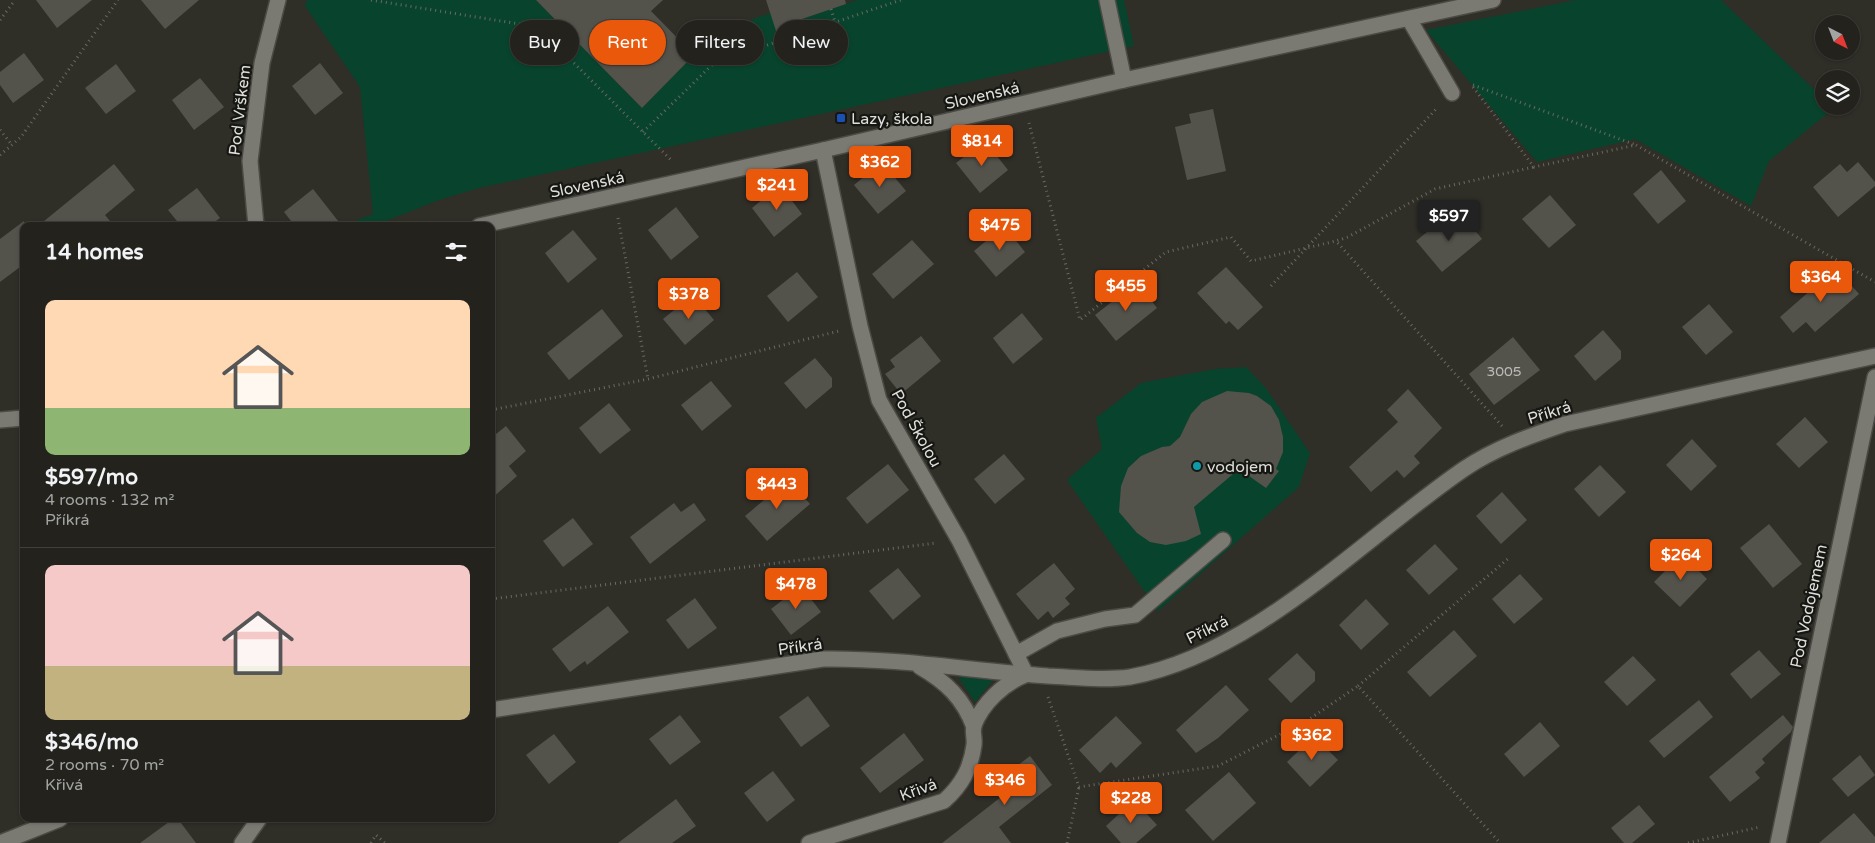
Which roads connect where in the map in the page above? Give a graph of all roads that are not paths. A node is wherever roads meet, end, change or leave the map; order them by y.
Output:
1 (278, 0) edge
2 (1107, 0) edge
3 (1493, 0) edge
4 (1409, 19) junction
5 (1124, 80) junction
6 (1452, 92) road end
7 (823, 150) junction
8 (256, 222) edge
9 (495, 222) edge
10 (1875, 356) edge
11 (1875, 377) edge
12 (20, 418) edge
13 (0, 420) edge
14 (1224, 540) dead end
15 (1016, 654) junction
16 (914, 664) junction
17 (1033, 675) junction
18 (495, 709) edge
19 (974, 727) junction
20 (52, 822) edge
21 (257, 822) edge
22 (1779, 837) edge
23 (0, 843) edge
24 (242, 843) edge
25 (809, 843) edge

1 - 8 street, Pod Vrškem
2 - 5 street
3 - 4 street, Slovenská
4 - 5 street, Slovenská
4 - 6 street
5 - 7 street, Slovenská
7 - 9 street, Slovenská
7 - 15 street, Pod Školou
10 - 17 street, Příkrá
11 - 22 street, Pod Vodojemem
12 - 13 street
14 - 15 street
15 - 17 street, Pod Školou
16 - 17 street, Příkrá
16 - 18 street, Příkrá
16 - 19 street
17 - 19 street, Křivá
19 - 25 street, Křivá
20 - 23 street
21 - 24 street

